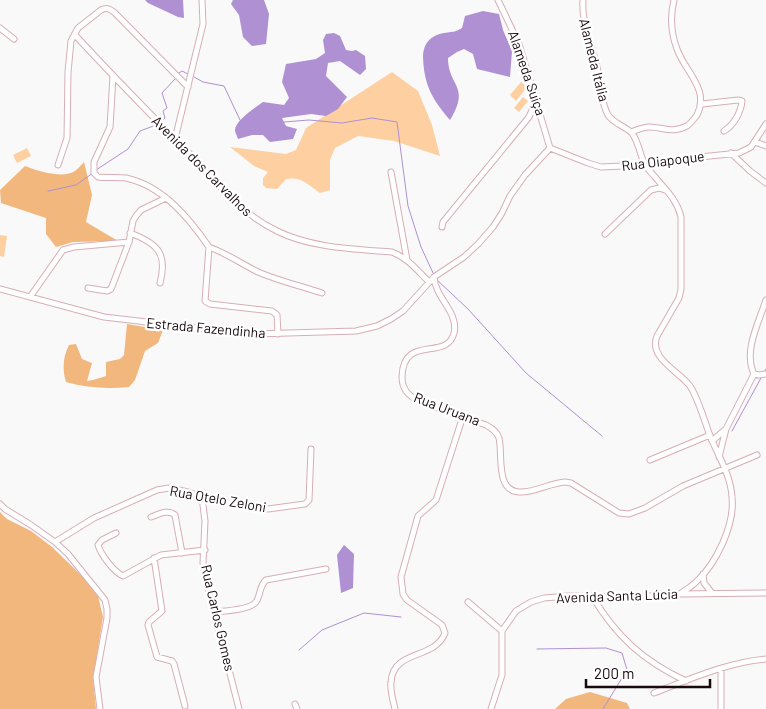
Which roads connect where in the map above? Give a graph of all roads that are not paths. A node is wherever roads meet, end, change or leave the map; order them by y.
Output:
1 (202, 0) edge
2 (498, 0) edge
3 (583, 0) edge
4 (674, 0) edge
5 (0, 28) edge
6 (75, 35) junction
7 (14, 39) dead end
8 (113, 76) junction
9 (188, 87) junction
10 (536, 101) junction
11 (702, 104) junction
12 (766, 124) edge
13 (724, 131) dead end
14 (631, 132) junction
15 (175, 139) junction
16 (755, 142) junction
17 (766, 146) edge
18 (550, 148) junction
19 (731, 153) junction
20 (58, 165) dead end
21 (645, 165) junction
22 (391, 172) dead end
23 (766, 183) edge
24 (668, 192) junction
25 (166, 198) junction
26 (442, 227) dead end
27 (130, 233) junction
28 (605, 234) dead end
29 (128, 242) junction
30 (209, 247) junction
31 (408, 261) junction
32 (436, 276) junction
33 (429, 282) junction
34 (160, 283) dead end
35 (88, 288) dead end
36 (0, 289) edge
37 (322, 293) dead end
38 (30, 297) junction
39 (766, 300) edge
40 (278, 334) junction
41 (754, 374) junction
42 (766, 374) edge
43 (463, 416) junction
44 (726, 429) junction
45 (710, 435) junction
46 (712, 441) junction
47 (311, 449) dead end
48 (757, 455) dead end
49 (719, 457) junction
50 (650, 460) dead end
51 (724, 468) junction
52 (202, 497) junction
53 (0, 504) edge
54 (151, 517) dead end
55 (116, 533) dead end
56 (55, 542) junction
57 (205, 550) junction
58 (182, 553) junction
59 (154, 558) junction
60 (326, 569) dead end
61 (703, 574) junction
62 (712, 593) junction
63 (766, 593) edge
64 (680, 594) junction
65 (592, 596) junction
66 (468, 602) dead end
67 (214, 612) junction
68 (502, 631) junction
69 (766, 659) edge
70 (721, 669) junction
71 (686, 681) junction
72 (654, 693) dead end
73 (185, 706) dead end
74 (100, 709) edge
75 (239, 709) edge
76 (395, 709) edge
77 (491, 709) edge
78 (721, 709) edge

1 - 9 street
2 - 10 street, Alameda Suíça
3 - 14 street, Alameda Itália
4 - 11 street
5 - 7 street
6 - 8 street, Avenida dos Carvalhos
6 - 9 street
6 - 20 street
8 - 15 street, Avenida dos Carvalhos
8 - 25 street
9 - 15 street
10 - 18 street, Alameda Suíça
10 - 26 street
11 - 13 street
11 - 14 street
12 - 16 street
14 - 21 street, Alameda Itália
15 - 31 street, Avenida dos Carvalhos
16 - 17 street
16 - 19 street, Rua Oiapoque
18 - 21 street, Rua Oiapoque
18 - 32 street
19 - 21 street, Rua Oiapoque
19 - 23 street
21 - 24 street, Alameda Itália
22 - 31 street
24 - 28 street
24 - 45 street, Alameda Itália
25 - 27 street
25 - 30 street
27 - 29 street
27 - 34 street
29 - 35 street
29 - 38 street
30 - 37 street
30 - 40 street
31 - 33 street, Avenida dos Carvalhos
32 - 33 street
32 - 43 street, Rua Uruana
33 - 40 street, Estrada Fazendinha
36 - 38 street, Estrada Fazendinha
38 - 40 street, Estrada Fazendinha
39 - 41 street
41 - 42 street
41 - 44 street
43 - 51 street, Rua Uruana
43 - 76 street
44 - 46 street
44 - 49 street
45 - 46 street, Alameda Itália
45 - 50 street
46 - 49 street, Alameda Itália
47 - 52 street, Rua Otelo Zeloni
48 - 51 street
49 - 51 street, Alameda Itália
51 - 61 street, Alameda Itália
52 - 56 street, Rua Otelo Zeloni
52 - 57 street, Rua Carlos Gomes
53 - 56 street
54 - 58 street
55 - 59 street
56 - 74 street
57 - 58 street
57 - 67 street, Rua Carlos Gomes
58 - 59 street
59 - 73 street
60 - 67 street
61 - 62 street
61 - 64 street, Alameda Itália
62 - 63 street, Avenida Santa Lúcia
62 - 64 street, Avenida Santa Lúcia
64 - 65 street, Avenida Santa Lúcia
65 - 68 street, Avenida Santa Lúcia
65 - 71 street
66 - 68 street
67 - 75 street, Rua Carlos Gomes
68 - 77 street
69 - 70 street
70 - 71 street
70 - 78 street
71 - 72 street

